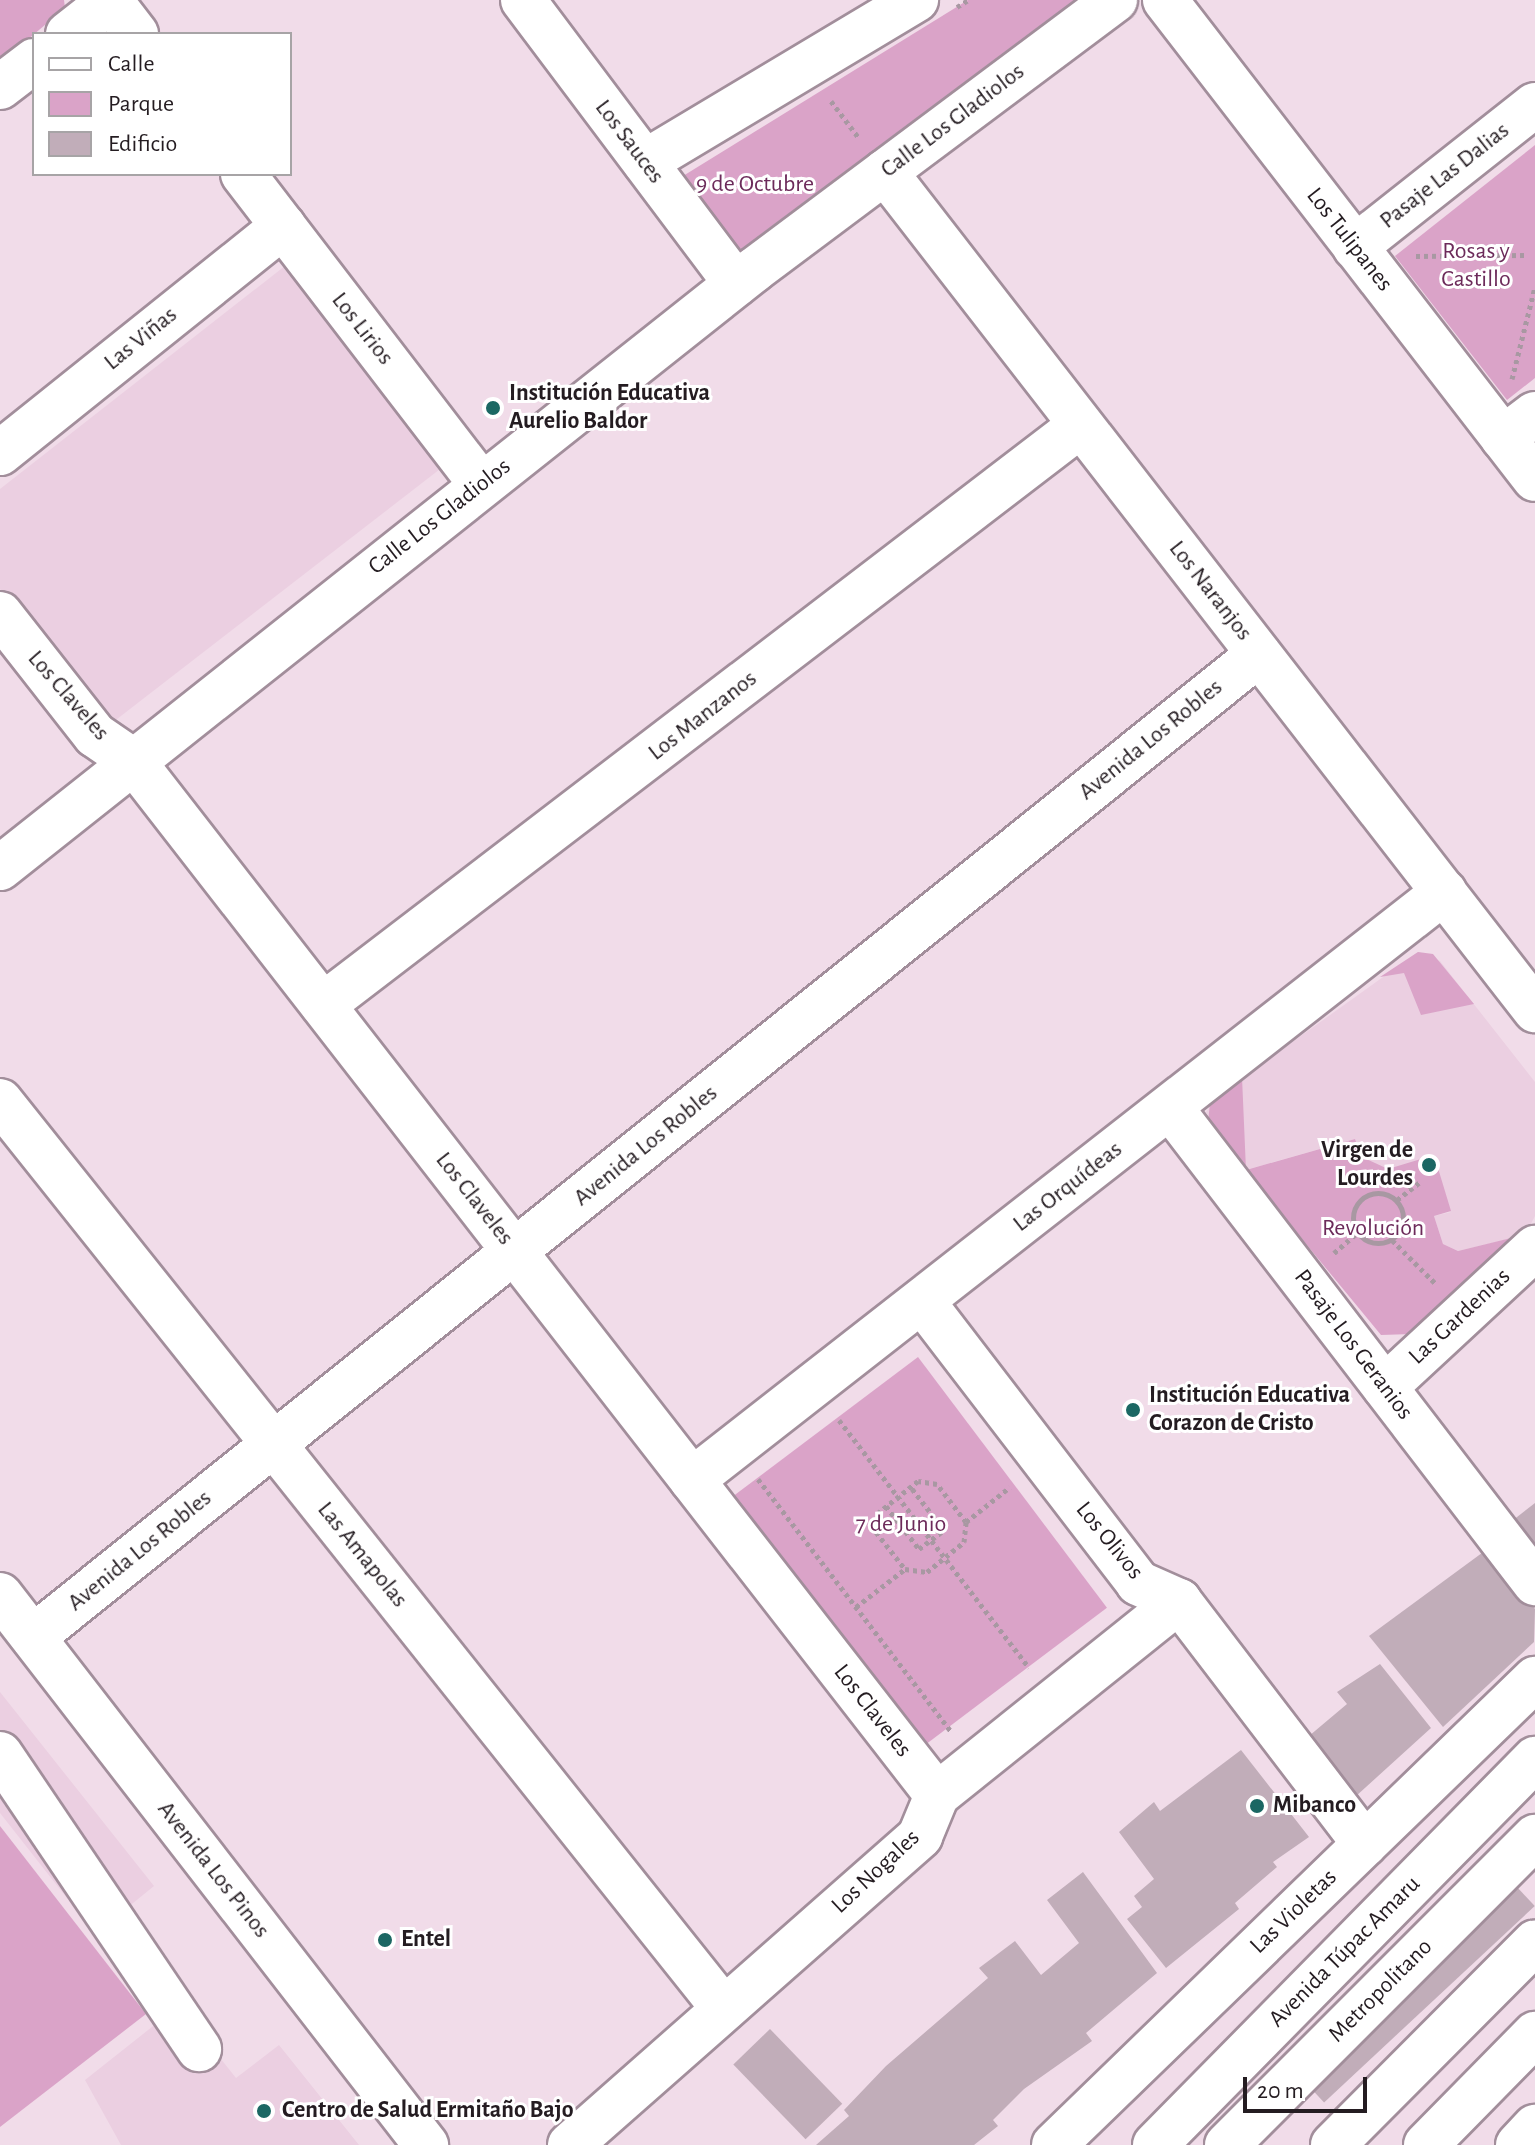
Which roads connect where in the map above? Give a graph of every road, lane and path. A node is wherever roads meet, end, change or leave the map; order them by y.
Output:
1 (110, 0) edge
2 (523, 0) edge
3 (916, 0) edge
4 (1115, 0) edge
5 (1165, 0) edge
6 (70, 32) edge
7 (134, 32) edge
8 (32, 63) edge
9 (0, 87) edge
10 (822, 90) dead end
11 (1535, 105) edge
12 (855, 132) dead end
13 (645, 162) junction
14 (885, 172) junction
15 (245, 176) edge
16 (283, 226) junction
17 (1355, 247) junction
18 (1527, 255) dead end
19 (1410, 256) dead end
20 (736, 284) junction
21 (1535, 287) edge
22 (1516, 413) edge
23 (1081, 425) junction
24 (0, 453) edge
25 (1535, 479) edge
26 (481, 484) junction
27 (0, 614) edge
28 (1259, 654) junction
29 (133, 761) junction
30 (0, 868) edge
31 (1444, 892) junction
32 (323, 1005) junction
33 (1535, 1010) edge
34 (0, 1101) edge
35 (1170, 1107) junction
36 (1419, 1183) dead end
37 (1397, 1200) junction
38 (1392, 1240) junction
39 (1535, 1248) edge
40 (514, 1251) junction
41 (1442, 1291) dead end
42 (922, 1301) junction
43 (1385, 1387) junction
44 (833, 1412) dead end
45 (273, 1445) junction
46 (755, 1474) dead end
47 (1021, 1478) dead end
48 (692, 1480) junction
49 (910, 1486) junction
50 (897, 1496) junction
51 (886, 1506) junction
52 (966, 1522) junction
53 (931, 1540) junction
54 (944, 1558) junction
55 (905, 1569) junction
56 (1535, 1583) edge
57 (1179, 1601) junction
58 (856, 1607) junction
59 (12, 1618) edge
60 (1029, 1668) dead end
61 (1535, 1679) edge
62 (957, 1739) dead end
63 (0, 1754) edge
64 (1535, 1759) edge
65 (937, 1795) junction
66 (1535, 1837) edge
67 (1365, 1844) junction
68 (1535, 1942) edge
69 (724, 2009) junction
70 (1535, 2034) edge
71 (199, 2049) dead end
72 (1535, 2076) edge
73 (1535, 2127) edge
74 (426, 2145) edge
75 (570, 2145) edge
76 (1054, 2145) edge
77 (1155, 2145) edge
78 (1227, 2145) edge
79 (1333, 2145) edge
80 (1426, 2145) edge
81 (1448, 2145) edge
82 (1518, 2145) edge

1 - 6 street
1 - 7 street
2 - 13 street, Los Sauces
3 - 13 street
4 - 14 street, Calle Los Gladiolos
5 - 17 street, Los Tulipanes
8 - 9 street
10 - 12 path
11 - 17 street, Pasaje Las Dalias
13 - 20 street, Los Sauces
14 - 20 street, Calle Los Gladiolos
14 - 23 street, Los Naranjos
15 - 16 street, Los Lirios
16 - 24 street, Las Viñas
16 - 26 street, Los Lirios
17 - 22 street, Los Tulipanes
18 - 19 path
20 - 26 street, Calle Los Gladiolos
21 - 22 path
22 - 25 street, Los Tulipanes
23 - 28 street, Los Naranjos
23 - 32 street, Los Manzanos
26 - 29 street, Calle Los Gladiolos
27 - 29 street, Los Claveles
28 - 31 street, Los Naranjos
28 - 40 street, Avenida Los Robles
29 - 30 street, Calle Los Gladiolos
29 - 32 street, Los Claveles
31 - 33 street, Los Naranjos
31 - 35 street, Las Orquídeas
32 - 40 street, Los Claveles
34 - 45 street, Las Amapolas
35 - 42 street, Las Orquídeas
35 - 43 street, Pasaje Los Geranios
36 - 37 path
37 - 38 path
37 - 38 path
38 - 41 path
39 - 43 street, Las Gardenias
40 - 45 street, Avenida Los Robles
40 - 48 street, Los Claveles
42 - 48 street, Las Orquídeas
42 - 57 street, Los Olivos
43 - 56 street, Pasaje Los Geranios
44 - 50 path
45 - 59 street, Avenida Los Robles
45 - 69 street, Las Amapolas
46 - 58 path
47 - 52 path
48 - 65 street, Los Claveles
49 - 50 path
49 - 52 path
49 - 53 path
50 - 51 path
50 - 53 path
51 - 53 path
51 - 55 path
52 - 54 path
53 - 54 path
54 - 55 path
54 - 60 path
55 - 58 path
57 - 65 street, Los Nogales
57 - 67 street, Los Olivos
58 - 62 path
59 - 74 street, Avenida Los Pinos
61 - 67 street, Las Violetas
63 - 71 street
64 - 77 street, Avenida Túpac Amaru
65 - 69 street, Los Nogales
66 - 78 street, Metropolitano
67 - 76 street, Las Violetas
68 - 79 street
69 - 75 street, Los Nogales
70 - 80 street
72 - 81 street
73 - 82 street

